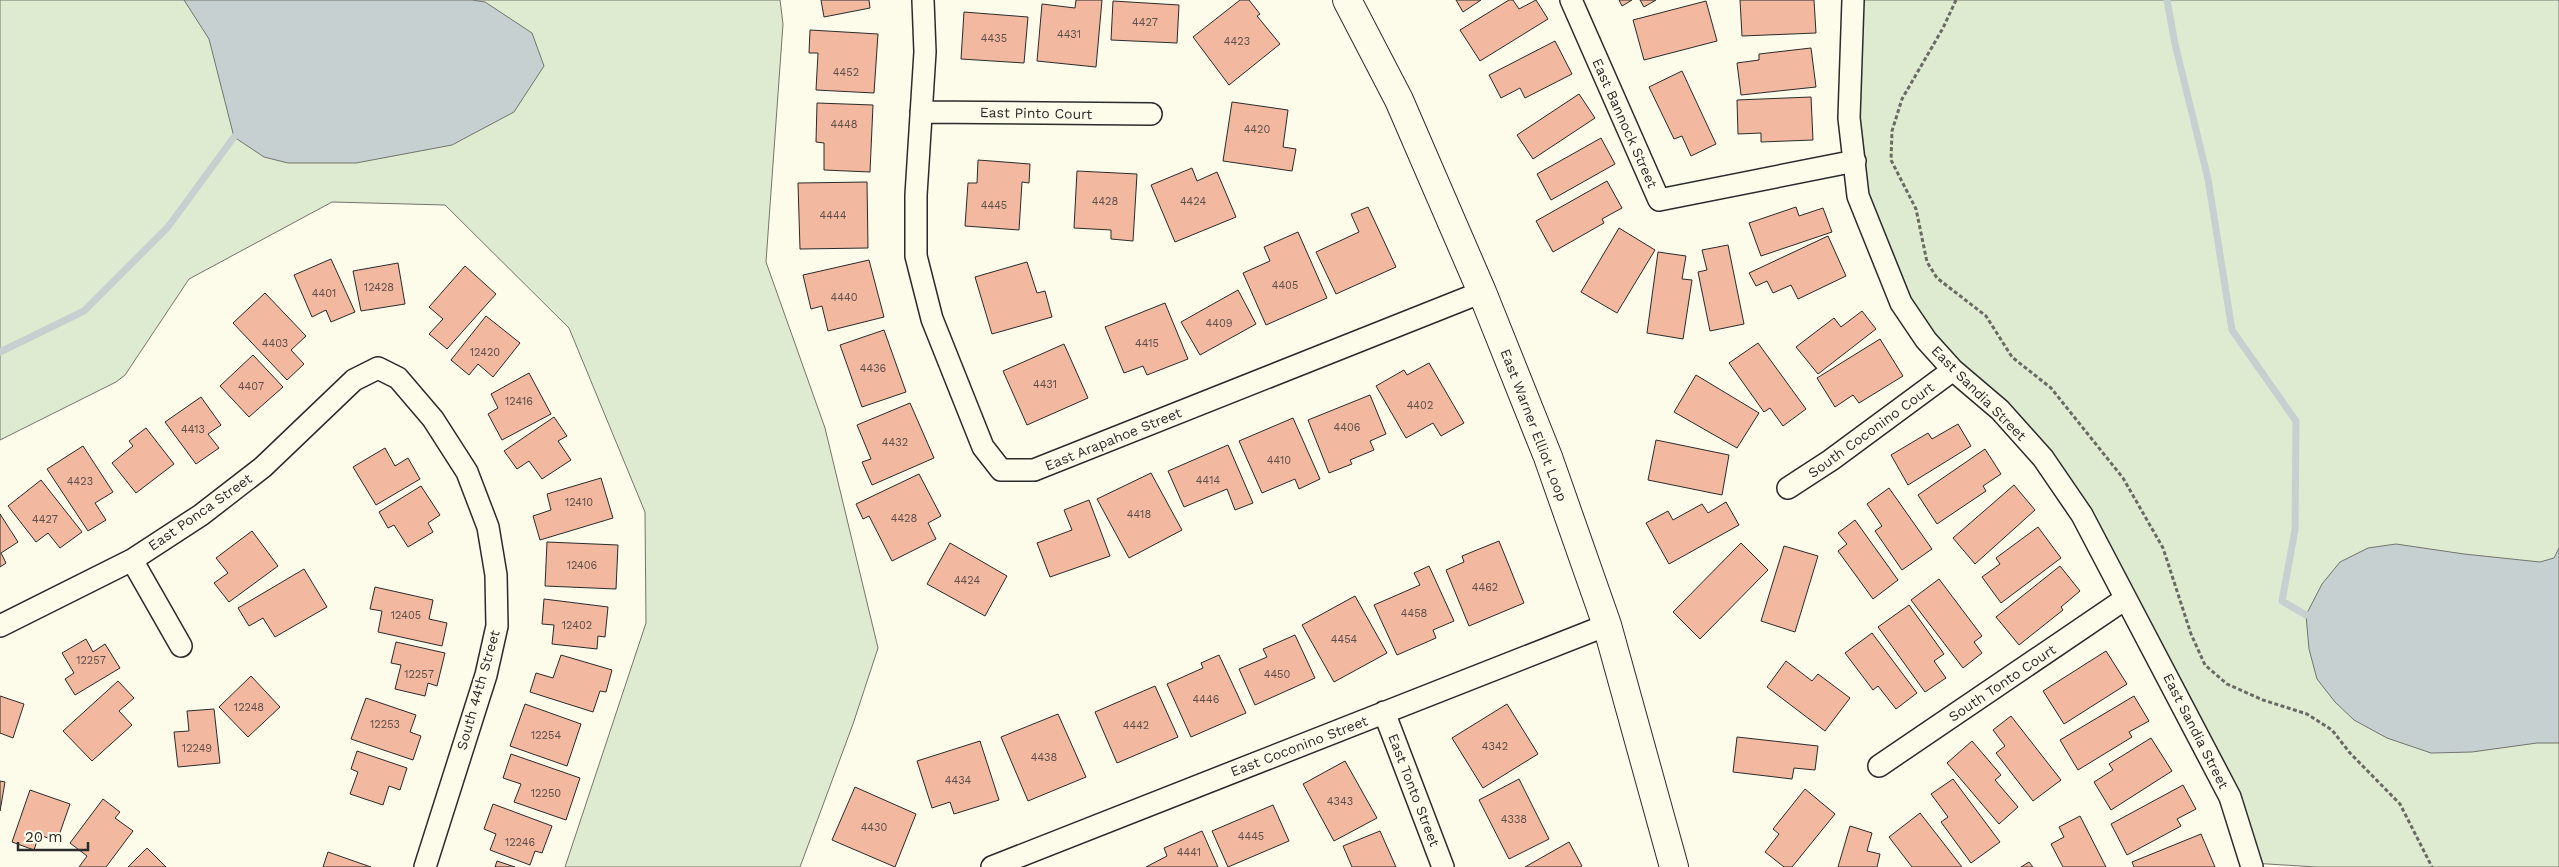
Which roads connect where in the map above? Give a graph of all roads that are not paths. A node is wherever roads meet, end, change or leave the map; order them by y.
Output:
1 (923, 0) edge
2 (1347, 0) edge
3 (1571, 0) edge
4 (1853, 0) edge
5 (920, 112) junction
6 (1151, 114) dead end
7 (1855, 161) junction
8 (1482, 292) junction
9 (378, 368) joint
10 (1953, 370) junction
11 (1788, 488) dead end
12 (132, 560) junction
13 (2125, 600) junction
14 (1607, 625) junction
15 (0, 626) edge
16 (181, 646) dead end
17 (1384, 712) junction
18 (1879, 766) dead end
19 (424, 867) edge
20 (992, 867) edge
21 (1443, 867) edge
22 (1674, 867) edge
23 (2252, 867) edge

1 - 5 street, East Arapahoe Street
2 - 8 main road, East Warner Elliot Loop
3 - 7 street, East Bannock Street
4 - 7 street, East Sandia Street
5 - 6 street, East Pinto Court
5 - 8 street, East Arapahoe Street
7 - 10 street, East Sandia Street
8 - 14 main road, East Warner Elliot Loop
9 - 12 street, East Ponca Street
9 - 19 street, South 44th Street
10 - 11 street, South Coconino Court
10 - 13 street, East Sandia Street
12 - 15 street, East Ponca Street
12 - 16 street
13 - 18 street, South Tonto Court
13 - 23 street, East Sandia Street
14 - 17 street, East Coconino Street
14 - 22 main road, East Warner Elliot Loop
17 - 20 street, East Coconino Street
17 - 21 street, East Tonto Street

